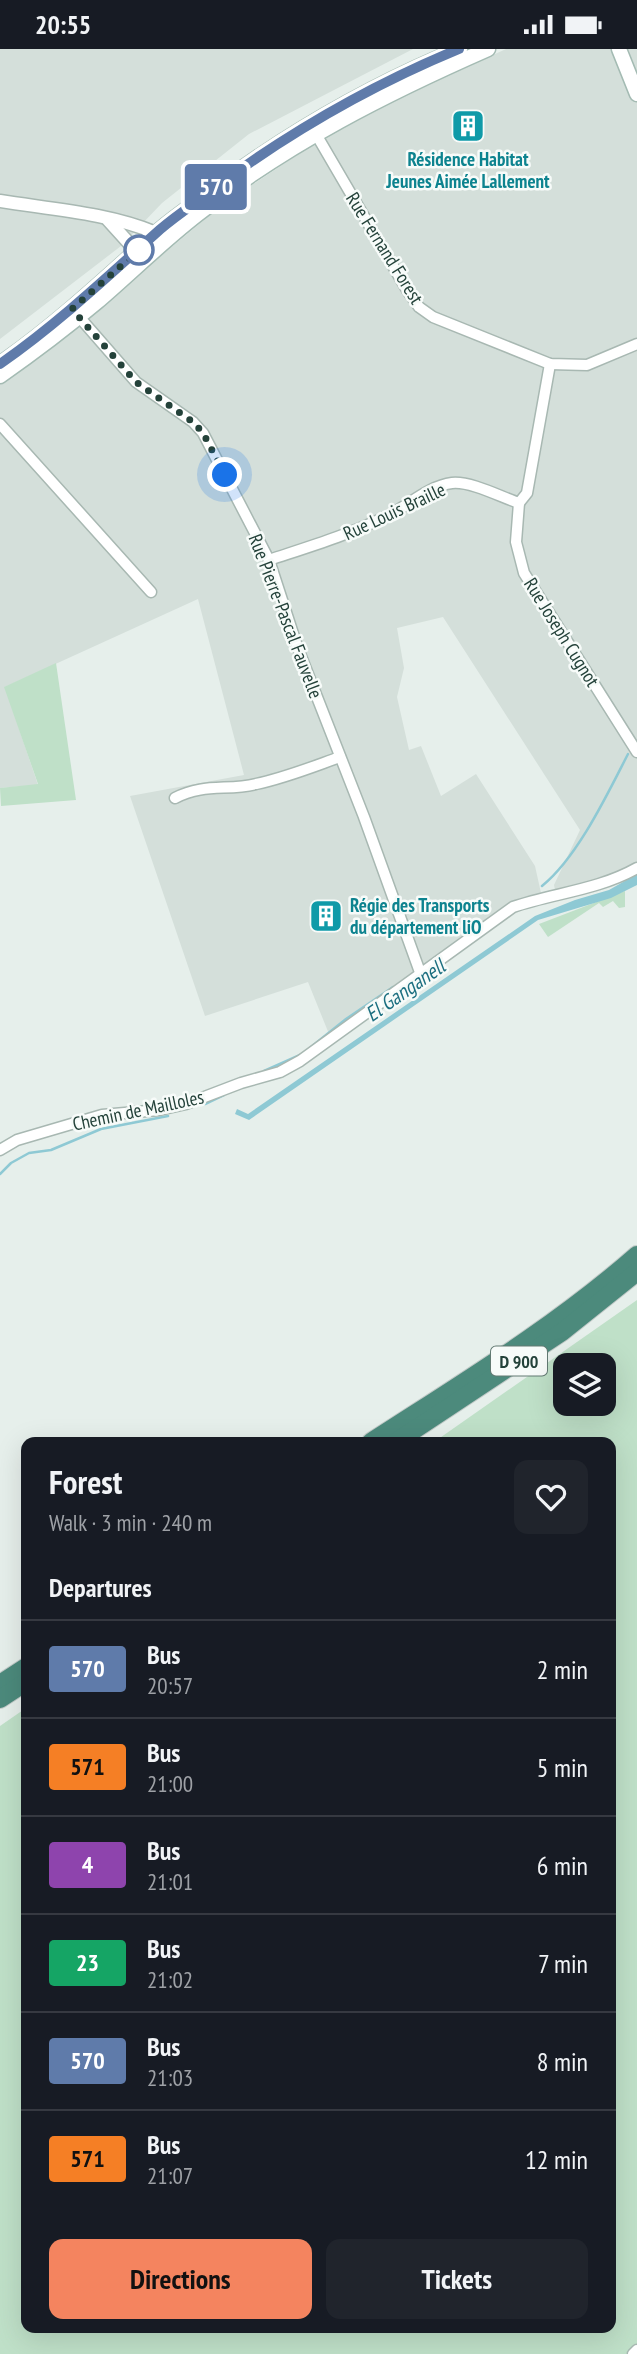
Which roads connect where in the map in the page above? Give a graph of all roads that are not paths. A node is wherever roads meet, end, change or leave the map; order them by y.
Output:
1 (459, 49) edge
2 (488, 49) edge
3 (619, 49) edge
4 (440, 63) junction
5 (637, 94) edge
6 (313, 129) junction
7 (0, 201) edge
8 (108, 220) junction
9 (158, 239) junction
10 (137, 252) junction
11 (76, 313) junction
12 (637, 344) edge
13 (0, 364) edge
14 (550, 364) junction
15 (0, 376) edge
16 (0, 423) edge
17 (519, 503) junction
18 (269, 560) junction
19 (151, 592) dead end
20 (637, 752) edge
21 (340, 757) junction
22 (175, 797) dead end
23 (637, 868) edge
24 (421, 975) junction
25 (0, 1150) edge
26 (637, 1255) edge
27 (637, 1272) edge
28 (379, 1437) edge
29 (404, 1437) edge
30 (21, 1670) edge
31 (0, 1684) edge
32 (21, 1685) edge
33 (0, 1699) edge
34 (637, 2350) edge
35 (633, 2354) edge

1 - 4 main road
2 - 4 main road
3 - 5 main road
4 - 6 main road
6 - 9 main road
6 - 14 street, Rue Fernand Forest
7 - 8 street
8 - 9 street
8 - 10 street
9 - 10 main road
9 - 11 main road
10 - 11 main road
11 - 13 main road
11 - 15 main road
11 - 18 street, Rue Pierre-Pascal Fauvelle
12 - 14 street
14 - 17 street
16 - 19 street
17 - 18 street, Rue Louis Braille
17 - 20 street, Rue Joseph Cugnot
18 - 21 street, Rue Pierre-Pascal Fauvelle
21 - 22 street
21 - 24 street, Rue Pierre-Pascal Fauvelle
23 - 24 street, Chemin de Mailloles
24 - 25 street, Chemin de Mailloles
26 - 28 highway
27 - 29 highway, D 900
30 - 31 highway
32 - 33 highway
34 - 35 street

